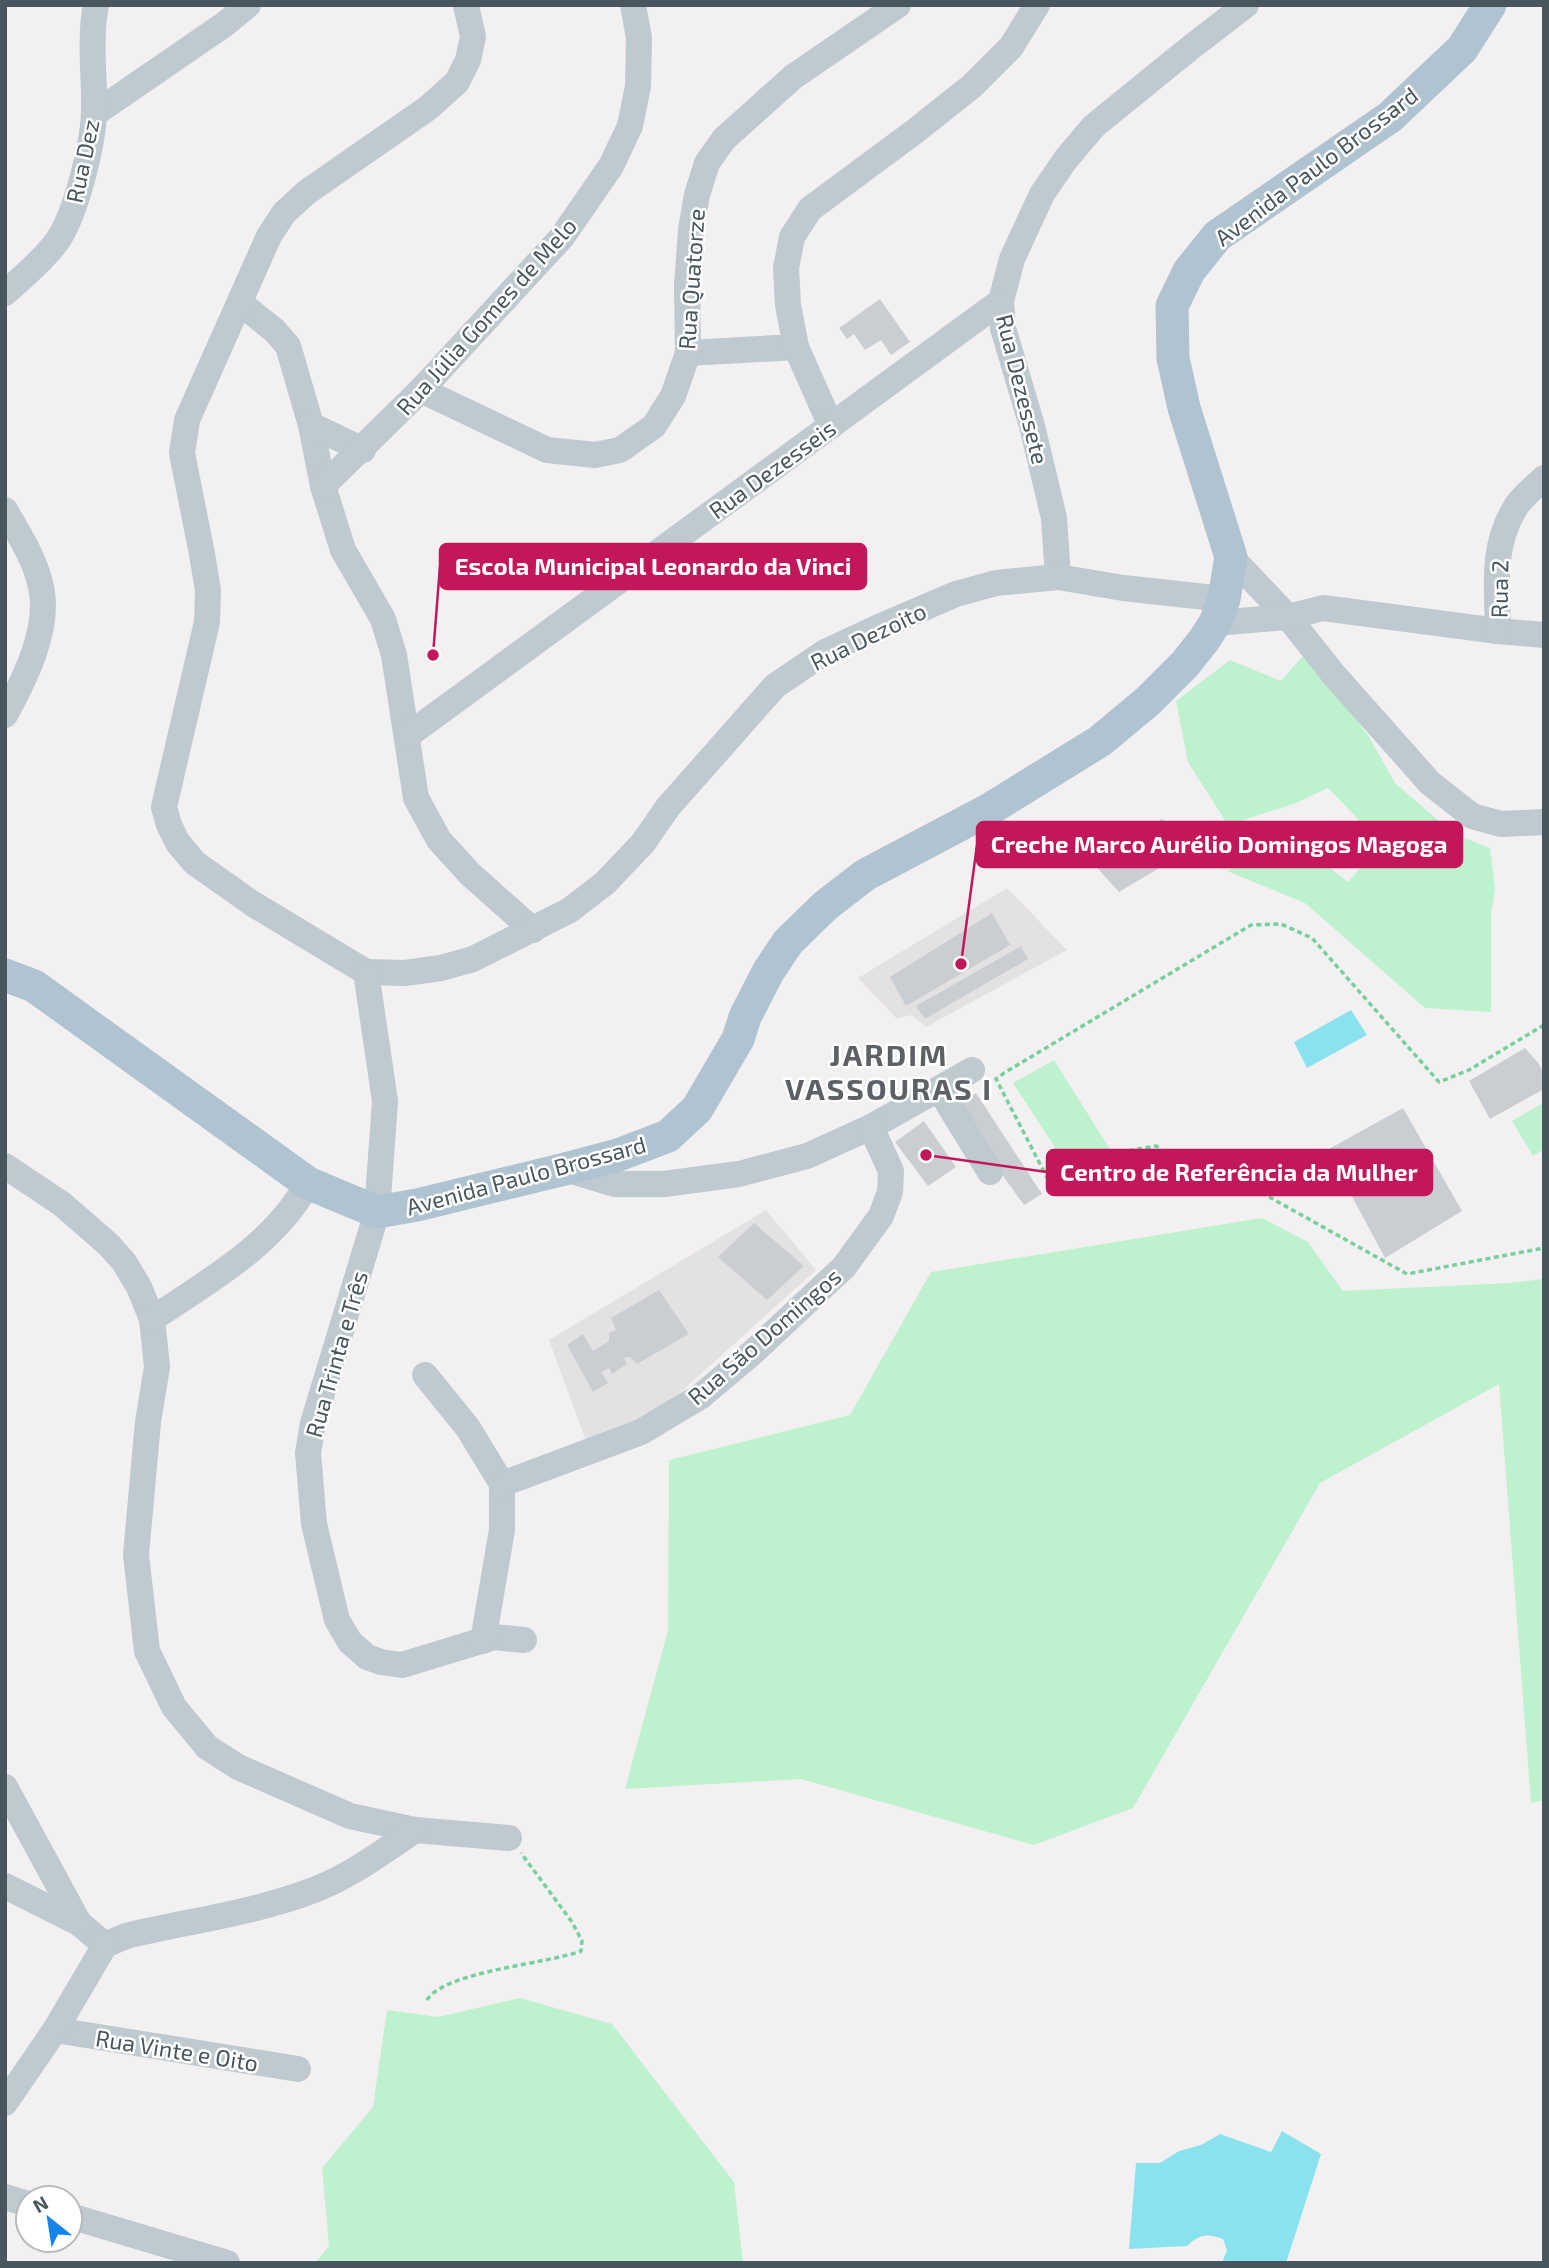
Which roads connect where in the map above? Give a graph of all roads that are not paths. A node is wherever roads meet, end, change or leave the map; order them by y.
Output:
1 (96, 5) edge
2 (248, 5) edge
3 (466, 5) edge
4 (633, 5) edge
5 (898, 5) edge
6 (1037, 5) edge
7 (1246, 5) edge
8 (1490, 5) edge
9 (94, 114) junction
10 (5, 293) edge
11 (1001, 301) junction
12 (240, 303) junction
13 (796, 346) junction
14 (688, 353) junction
15 (421, 390) junction
16 (311, 425) junction
17 (831, 426) junction
18 (363, 450) junction
19 (1544, 478) edge
20 (323, 486) junction
21 (5, 510) edge
22 (1231, 557) junction
23 (1058, 577) junction
24 (1220, 611) junction
25 (1288, 617) junction
26 (1498, 631) junction
27 (1544, 635) edge
28 (5, 715) edge
29 (407, 736) junction
30 (1544, 822) edge
31 (533, 930) junction
32 (366, 972) junction
33 (5, 975) edge
34 (972, 1070) dead end
35 (939, 1090) junction
36 (871, 1127) junction
37 (5, 1166) edge
38 (565, 1169) junction
39 (990, 1172) dead end
40 (308, 1182) junction
41 (377, 1212) junction
42 (152, 1318) junction
43 (425, 1375) dead end
44 (502, 1484) junction
45 (524, 1640) dead end
46 (483, 1641) junction
47 (5, 1787) edge
48 (415, 1829) junction
49 (509, 1838) road end
50 (5, 1886) edge
51 (79, 1923) junction
52 (105, 1945) junction
53 (55, 2030) junction
54 (298, 2069) dead end
55 (5, 2103) edge
56 (84, 2220) edge
57 (227, 2263) edge

1 - 9 street, Rua Dez
2 - 9 street
3 - 12 street
4 - 15 street, Rua Júlia Gomes de Melo
5 - 14 street, Rua Quatorze
6 - 13 street
7 - 11 street, Rua Dezessete
8 - 22 main road, Avenida Paulo Brossard
9 - 10 street, Rua Dez
11 - 17 street, Rua Dezesseis
11 - 23 street, Rua Dezessete
12 - 16 street
12 - 32 street
13 - 14 street
13 - 17 street
14 - 15 street, Rua Quatorze
15 - 18 street, Rua Júlia Gomes de Melo
16 - 18 street
16 - 20 street
17 - 29 street, Rua Dezesseis
18 - 20 street, Rua Júlia Gomes de Melo
19 - 26 street, Rua 2
20 - 29 street
21 - 28 street
22 - 24 main road, Avenida Paulo Brossard
22 - 25 street
23 - 24 street, Rua Dezoito
23 - 31 street, Rua Dezoito
24 - 25 street, Rua Dezoito
24 - 38 main road, Avenida Paulo Brossard
25 - 26 street, Rua Dezoito
25 - 30 street
26 - 27 street, Rua Dezoito
29 - 31 street
31 - 32 street, Rua Dezoito
32 - 41 street, Rua Trinta e Três
33 - 40 main road, Avenida Paulo Brossard
34 - 35 street
35 - 36 street
35 - 39 street
36 - 38 street
36 - 44 street, Rua São Domingos
37 - 42 street
38 - 41 main road, Avenida Paulo Brossard
40 - 41 main road, Avenida Paulo Brossard
40 - 42 street
41 - 46 street, Rua Trinta e Três
42 - 48 street
43 - 44 street
44 - 46 street
45 - 46 street, Rua Trinta e Três
47 - 51 street
48 - 49 street
48 - 52 street
50 - 51 street
51 - 52 street
52 - 53 street
53 - 54 street, Rua Vinte e Oito
53 - 55 street
56 - 57 street

